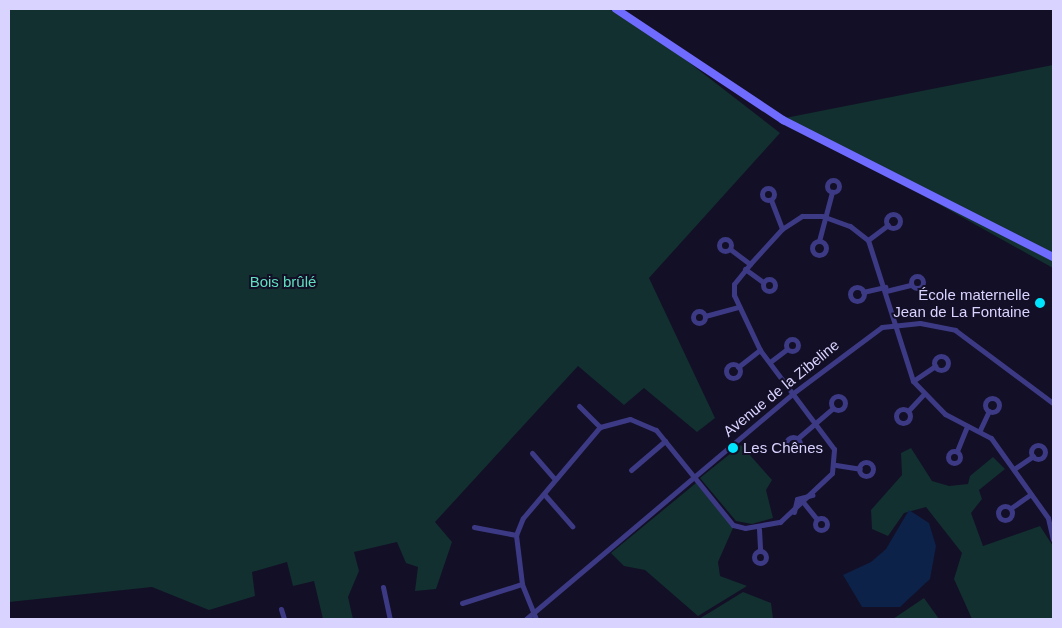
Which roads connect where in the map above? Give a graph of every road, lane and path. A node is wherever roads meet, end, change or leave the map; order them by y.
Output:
1 (616, 9) edge
2 (832, 192) dead end
3 (770, 200) dead end
4 (822, 216) junction
5 (888, 225) dead end
6 (782, 229) junction
7 (868, 240) junction
8 (819, 241) dead end
9 (730, 249) dead end
10 (1053, 257) edge
11 (750, 264) junction
12 (745, 269) junction
13 (763, 282) dead end
14 (910, 285) dead end
15 (886, 289) junction
16 (863, 292) dead end
17 (738, 307) junction
18 (705, 316) dead end
19 (894, 324) junction
20 (787, 349) dead end
21 (760, 350) junction
22 (770, 362) junction
23 (935, 366) dead end
24 (738, 367) dead end
25 (913, 381) junction
26 (792, 394) junction
27 (923, 395) junction
28 (1053, 403) edge
29 (579, 406) dead end
30 (833, 408) dead end
31 (908, 411) dead end
32 (989, 411) dead end
33 (814, 425) junction
34 (967, 426) junction
35 (600, 427) junction
36 (980, 430) junction
37 (798, 438) dead end
38 (665, 441) junction
39 (957, 451) dead end
40 (532, 453) dead end
41 (1033, 456) dead end
42 (836, 465) junction
43 (860, 469) dead end
44 (1014, 469) junction
45 (631, 470) dead end
46 (694, 477) junction
47 (555, 479) junction
48 (544, 494) junction
49 (1032, 494) junction
50 (812, 495) junction
51 (803, 502) junction
52 (1011, 508) dead end
53 (794, 512) junction
54 (817, 519) dead end
55 (572, 526) dead end
56 (474, 527) dead end
57 (759, 529) junction
58 (516, 535) junction
59 (1053, 539) edge
60 (760, 551) dead end
61 (522, 584) junction
62 (383, 588) dead end
63 (462, 603) dead end
64 (281, 609) dead end
65 (534, 612) junction
66 (284, 619) edge
67 (390, 619) edge
68 (526, 619) edge
69 (536, 619) edge

1 - 10 main road
2 - 4 street
3 - 6 street
4 - 6 street
4 - 7 street
4 - 8 street
5 - 7 street
6 - 11 street
7 - 15 street
9 - 11 street
11 - 12 street
12 - 13 street
12 - 17 street
14 - 15 street
15 - 16 street
15 - 19 street
17 - 18 street
17 - 21 street
19 - 25 street
19 - 26 street, Avenue de la Zibeline
19 - 28 street, Avenue de la Zibeline
20 - 22 street
21 - 22 street
21 - 24 street
22 - 26 street
23 - 25 street
25 - 27 street
26 - 33 street
26 - 46 street, Avenue de la Zibeline
27 - 31 street
27 - 34 street
29 - 35 street
30 - 33 street
32 - 36 street
33 - 37 street
33 - 42 street
34 - 36 street
34 - 39 street
35 - 38 street
35 - 47 street
36 - 44 street
38 - 45 street
38 - 46 street
40 - 47 street
41 - 44 street
42 - 43 street
42 - 50 street
44 - 49 street
46 - 57 street
46 - 65 street, Avenue de la Zibeline
47 - 48 street
48 - 55 street
48 - 58 street
49 - 52 street
49 - 59 street
50 - 51 street
50 - 53 street
51 - 53 street
51 - 54 street
53 - 57 street
56 - 58 street
57 - 60 street
58 - 61 street
61 - 63 street
61 - 65 street
62 - 67 street
64 - 66 street
65 - 68 street, Avenue de la Zibeline
65 - 69 street

